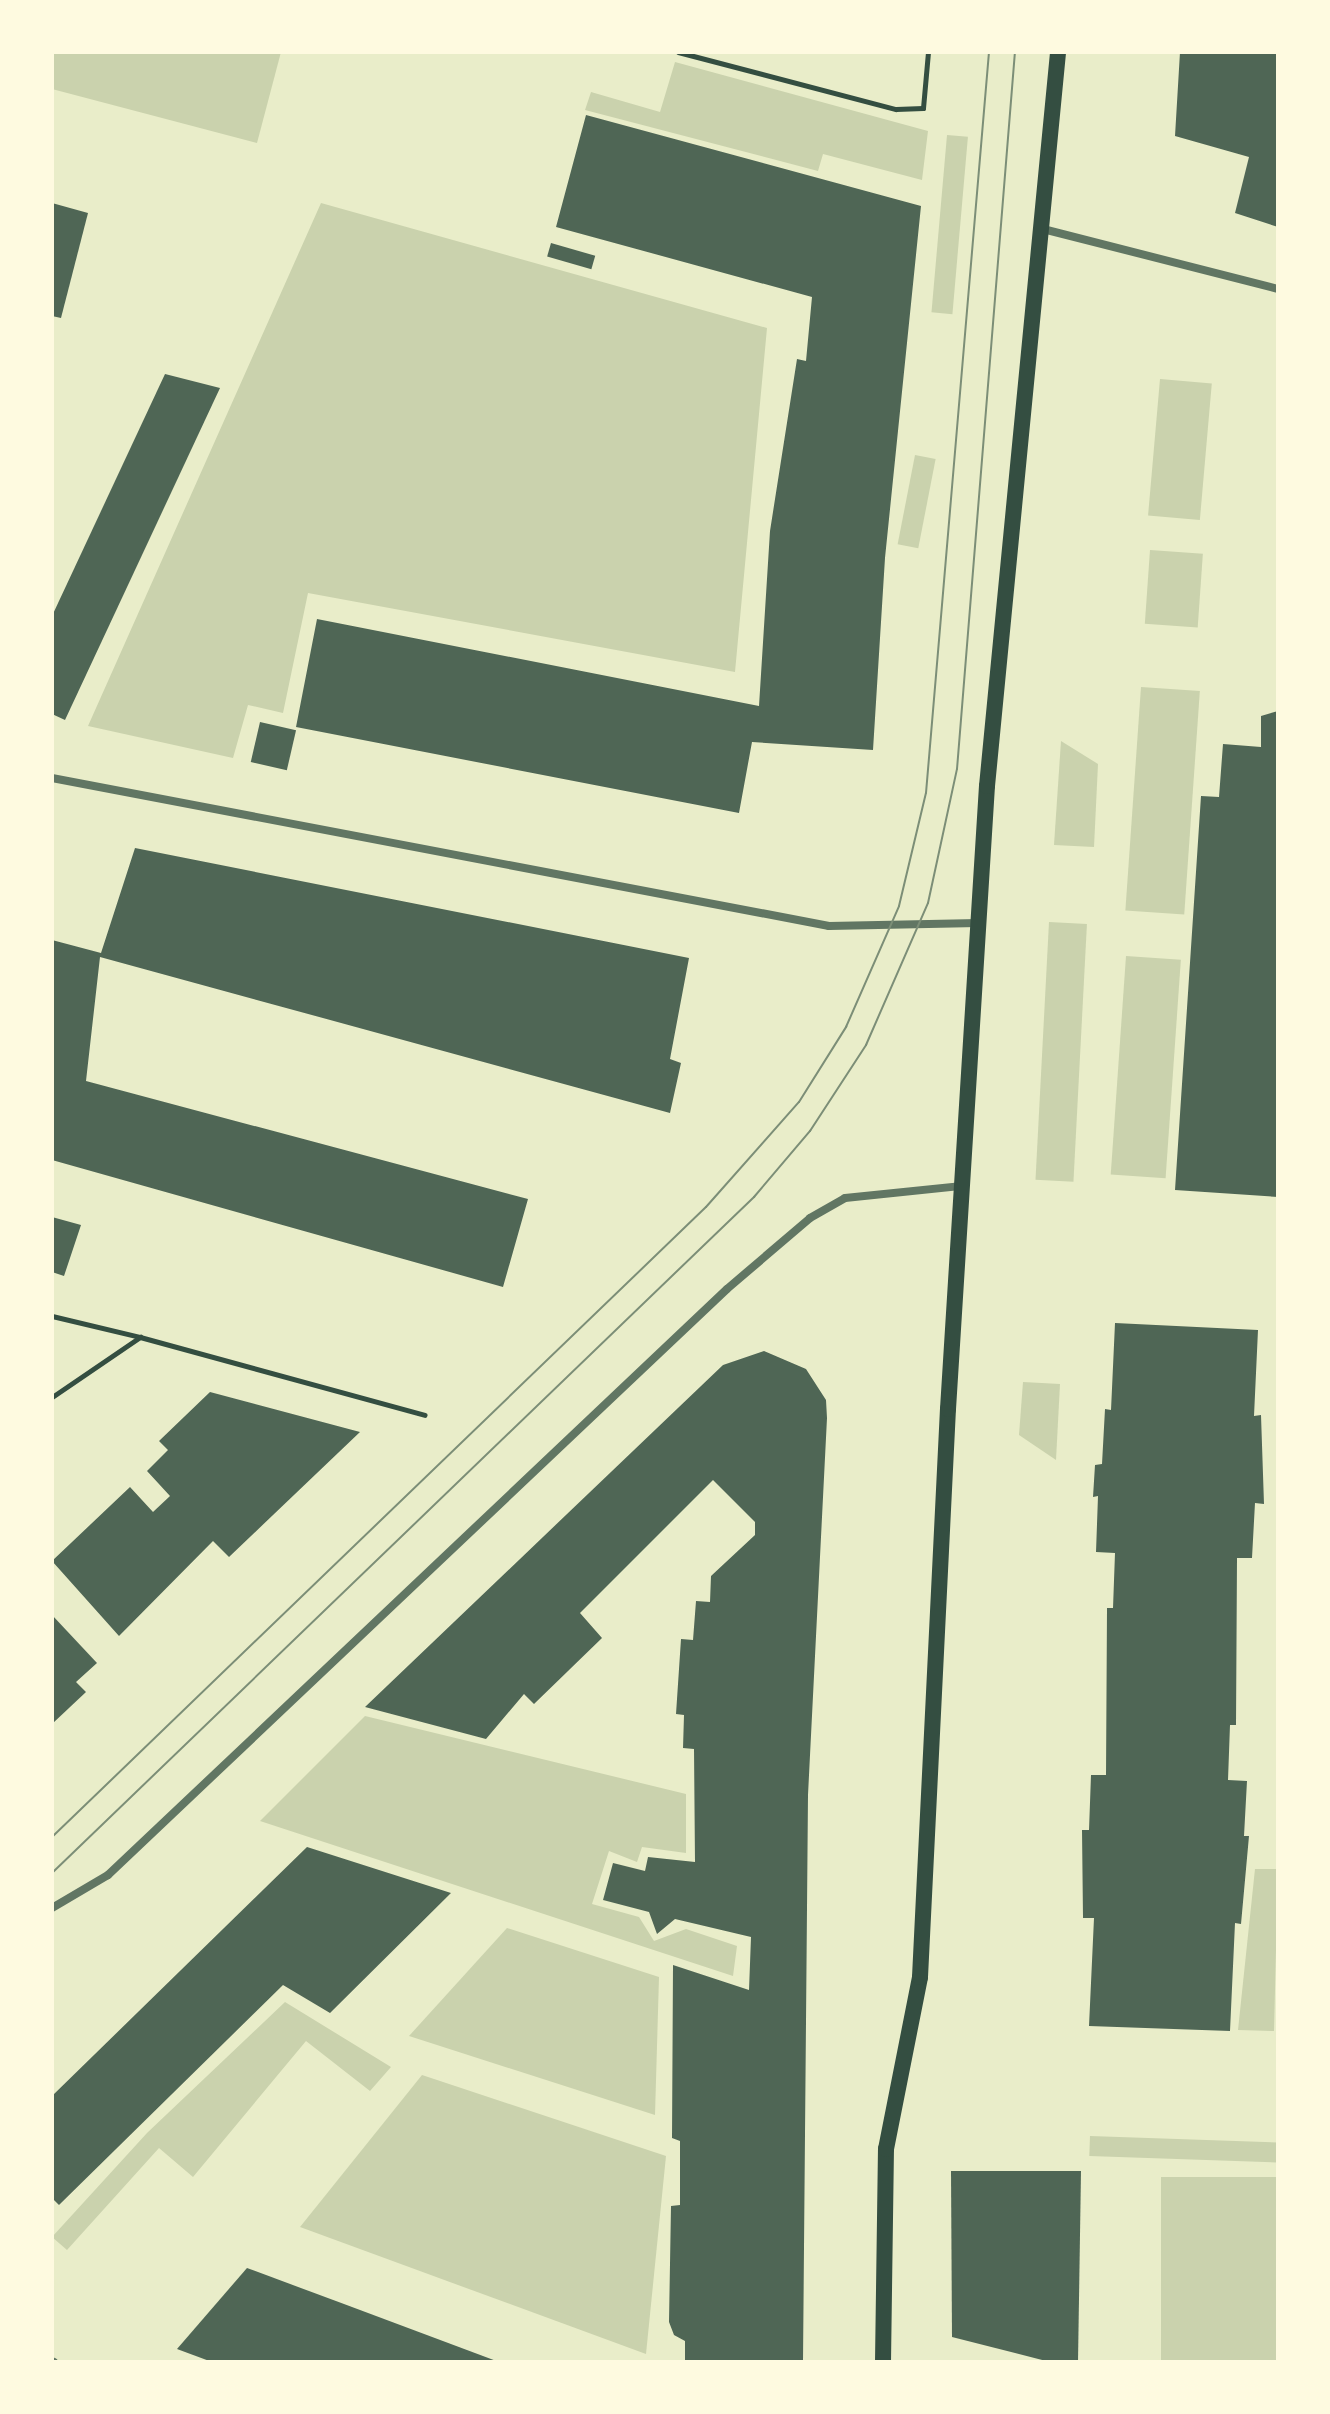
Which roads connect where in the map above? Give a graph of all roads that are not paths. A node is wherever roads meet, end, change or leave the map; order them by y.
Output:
1 (1058, 52) edge
2 (1037, 227) junction
3 (1278, 289) edge
4 (52, 778) edge
5 (978, 923) junction
6 (962, 1186) junction
7 (52, 1908) edge
8 (883, 2362) edge

1 - 2 main road
2 - 3 street
2 - 5 main road
4 - 5 street
5 - 6 main road
6 - 7 street
6 - 8 main road

